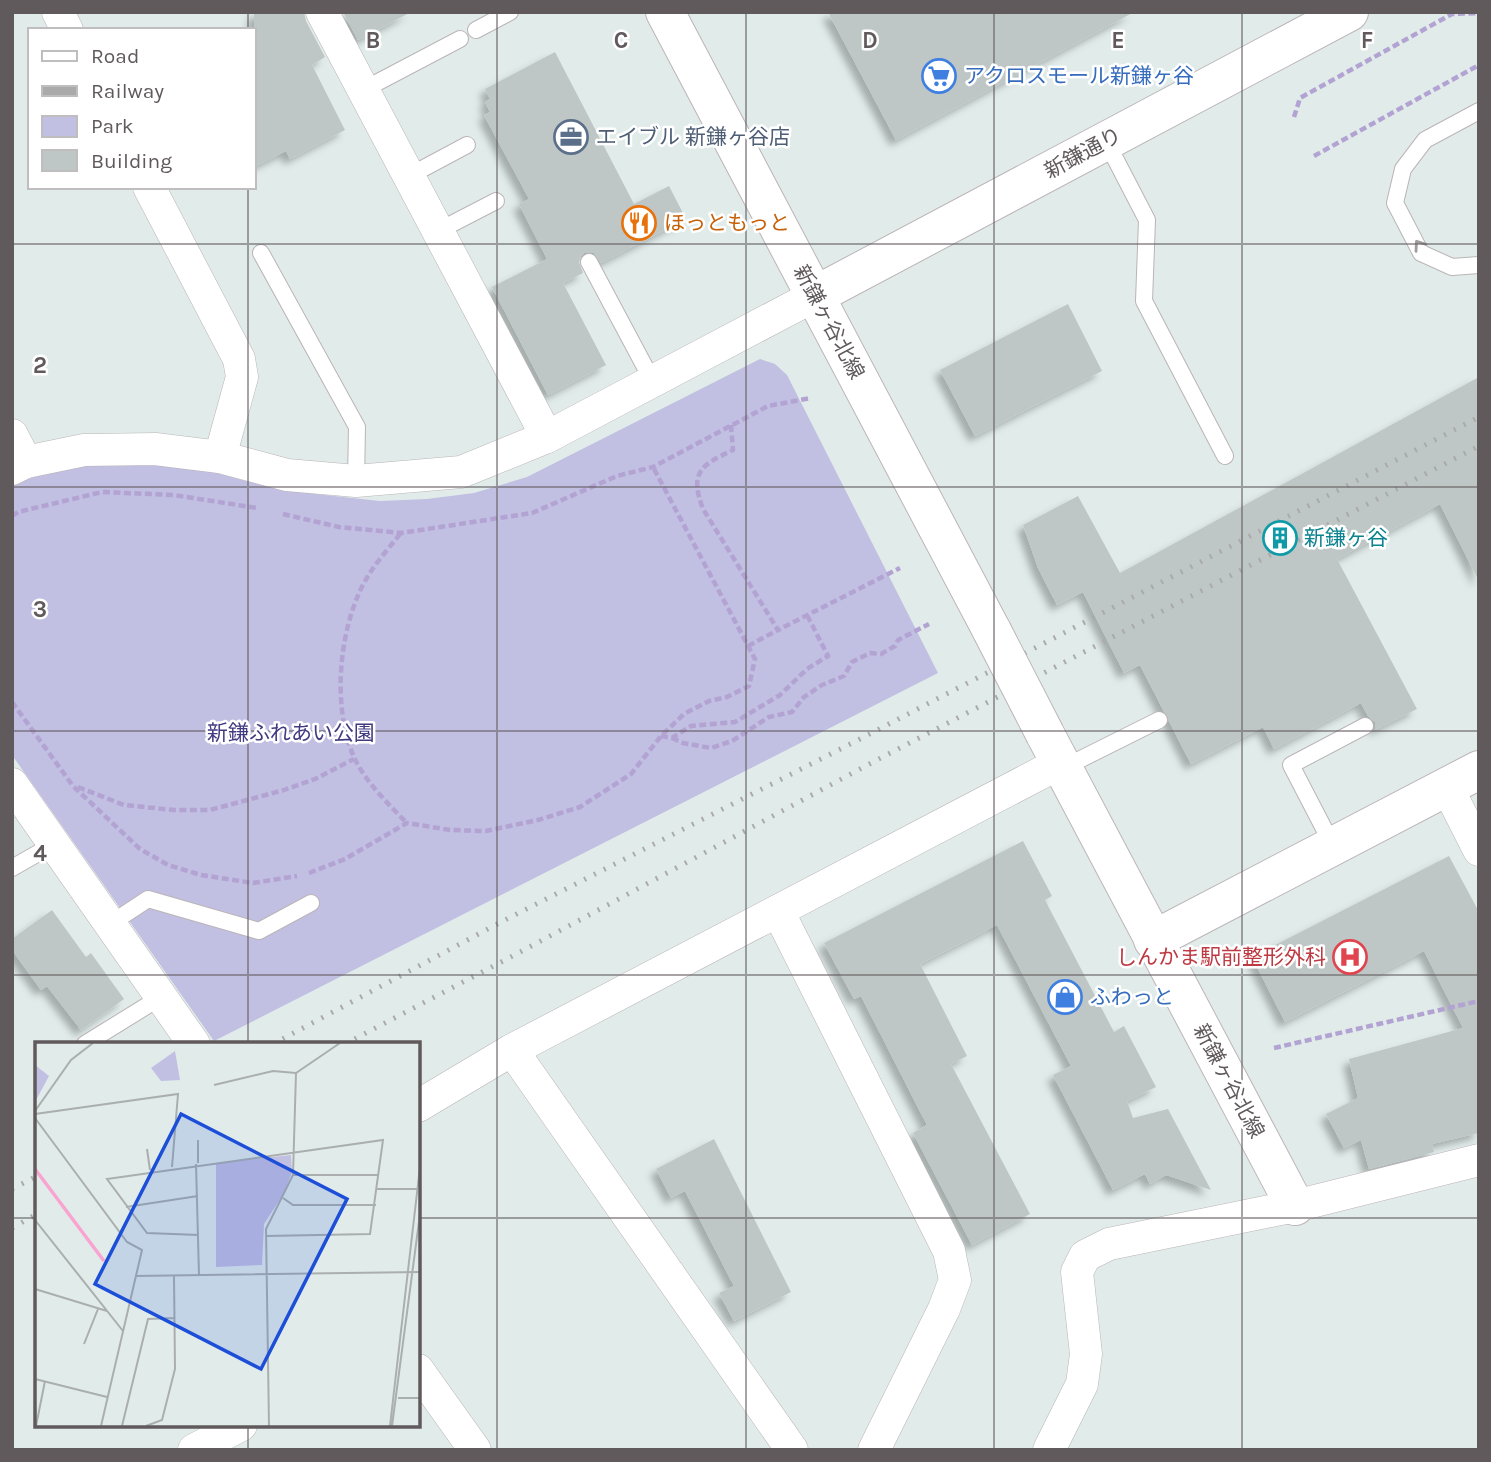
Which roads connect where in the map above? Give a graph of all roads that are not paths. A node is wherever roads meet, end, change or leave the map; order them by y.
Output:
1 (58, 12) edge
2 (322, 12) edge
3 (510, 12) edge
4 (665, 12) edge
5 (1349, 12) edge
6 (66, 28) edge
7 (476, 30) dead end
8 (460, 39) dead end
9 (363, 90) junction
10 (1479, 111) edge
11 (1106, 141) junction
12 (467, 145) dead end
13 (409, 176) junction
14 (150, 189) edge
15 (496, 201) dead end
16 (438, 231) junction
17 (261, 253) dead end
18 (589, 262) dead end
19 (1479, 265) edge
20 (816, 295) junction
21 (653, 382) junction
22 (547, 437) junction
23 (17, 455) edge
24 (1225, 456) dead end
25 (220, 457) junction
26 (356, 481) junction
27 (1159, 720) dead end
28 (1365, 726) dead end
29 (1056, 755) junction
30 (1463, 778) edge
31 (12, 784) edge
32 (54, 844) junction
33 (1333, 846) junction
34 (1479, 850) edge
35 (12, 868) edge
36 (311, 903) dead end
37 (778, 911) junction
38 (110, 924) junction
39 (1153, 940) junction
40 (160, 996) junction
41 (187, 1035) edge
42 (88, 1042) edge
43 (512, 1050) junction
44 (420, 1105) edge
45 (1479, 1160) edge
46 (1295, 1206) junction
47 (420, 1373) edge
48 (237, 1427) edge
49 (194, 1450) edge
50 (475, 1450) edge
51 (792, 1450) edge
52 (874, 1450) edge
53 (1049, 1450) edge

1 - 6 street
2 - 9 street
3 - 7 lane
4 - 20 street, 新鎌ヶ谷北線
5 - 11 street, 新鎌通り
8 - 9 lane
9 - 13 street
19 -> 10 lane
11 - 20 street, 新鎌通り
11 - 24 lane
12 - 13 lane
13 - 16 street
14 - 25 street
15 - 16 lane
16 - 22 street
17 - 26 lane
18 - 21 lane
20 - 21 street
20 - 29 street, 新鎌ヶ谷北線, bridge
21 - 22 street
22 - 26 street
23 - 25 street
25 - 26 street
27 - 29 lane
28 - 33 lane
29 - 37 street
29 - 39 street, 新鎌ヶ谷北線
30 - 33 street
30 - 34 street
31 - 32 street
32 - 35 lane
32 - 38 street
33 - 39 street
36 - 38 lane
37 - 43 street
37 - 52 street
38 - 40 street
39 - 46 street, 新鎌ヶ谷北線
40 - 41 street
40 - 42 lane
43 - 44 street
43 - 51 street
45 - 46 street
46 - 53 street
47 - 50 street
48 - 49 street

